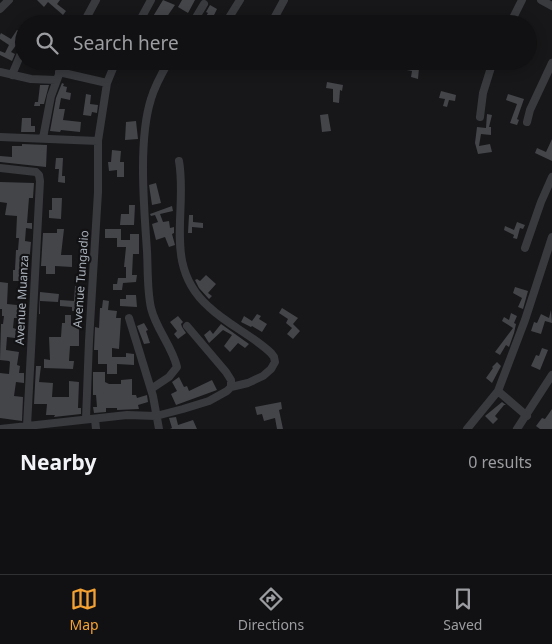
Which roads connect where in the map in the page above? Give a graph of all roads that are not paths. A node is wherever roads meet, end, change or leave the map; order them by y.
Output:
1 (9, 0) edge
2 (96, 0) edge
3 (151, 0) edge
4 (240, 0) edge
5 (284, 0) edge
6 (522, 0) edge
7 (540, 0) edge
8 (204, 4) dead end
9 (552, 6) edge
10 (0, 9) edge
11 (88, 15) edge
12 (144, 15) edge
13 (197, 15) edge
14 (231, 15) edge
15 (276, 15) edge
16 (514, 15) edge
17 (552, 63) edge
18 (15, 68) edge
19 (112, 70) edge
20 (165, 70) edge
21 (490, 70) edge
22 (0, 72) edge
23 (59, 72) joint
24 (12, 75) junction
25 (56, 80) junction
26 (107, 83) junction
27 (480, 117) dead end
28 (527, 122) dead end
29 (0, 137) edge
30 (43, 138) junction
31 (98, 141) junction
32 (179, 161) dead end
33 (0, 168) edge
34 (552, 178) edge
35 (552, 237) edge
36 (525, 248) dead end
37 (128, 318) dead end
38 (187, 326) dead end
39 (552, 375) edge
40 (231, 387) junction
41 (151, 389) junction
42 (498, 391) junction
43 (156, 416) junction
44 (527, 416) junction
45 (91, 419) junction
46 (26, 426) junction
47 (0, 429) edge
48 (96, 429) edge
49 (159, 429) edge
50 (467, 429) edge
51 (518, 429) edge

1 - 10 street
2 - 11 street
3 - 12 street
4 - 14 street
5 - 15 street
6 - 16 street
7 - 9 street
8 - 13 street
17 - 28 street
18 - 24 street
19 - 26 street, Avenue Tungadio
20 - 41 street
21 - 27 street
22 - 24 street
23 - 25 street
23 - 26 street
24 - 25 street
25 - 30 street
26 - 31 street, Avenue Tungadio
29 - 30 street
30 - 31 street
31 - 45 street, Avenue Tungadio
32 - 40 street
33 - 46 street, Avenue Muanza
34 - 36 street
35 - 42 street
37 - 41 street
38 - 40 street
39 - 44 street
40 - 43 street
41 - 43 street
42 - 44 street
42 - 50 street
43 - 45 street
43 - 49 street
44 - 51 street
45 - 46 street
45 - 48 street, Avenue Tungadio
46 - 47 street

